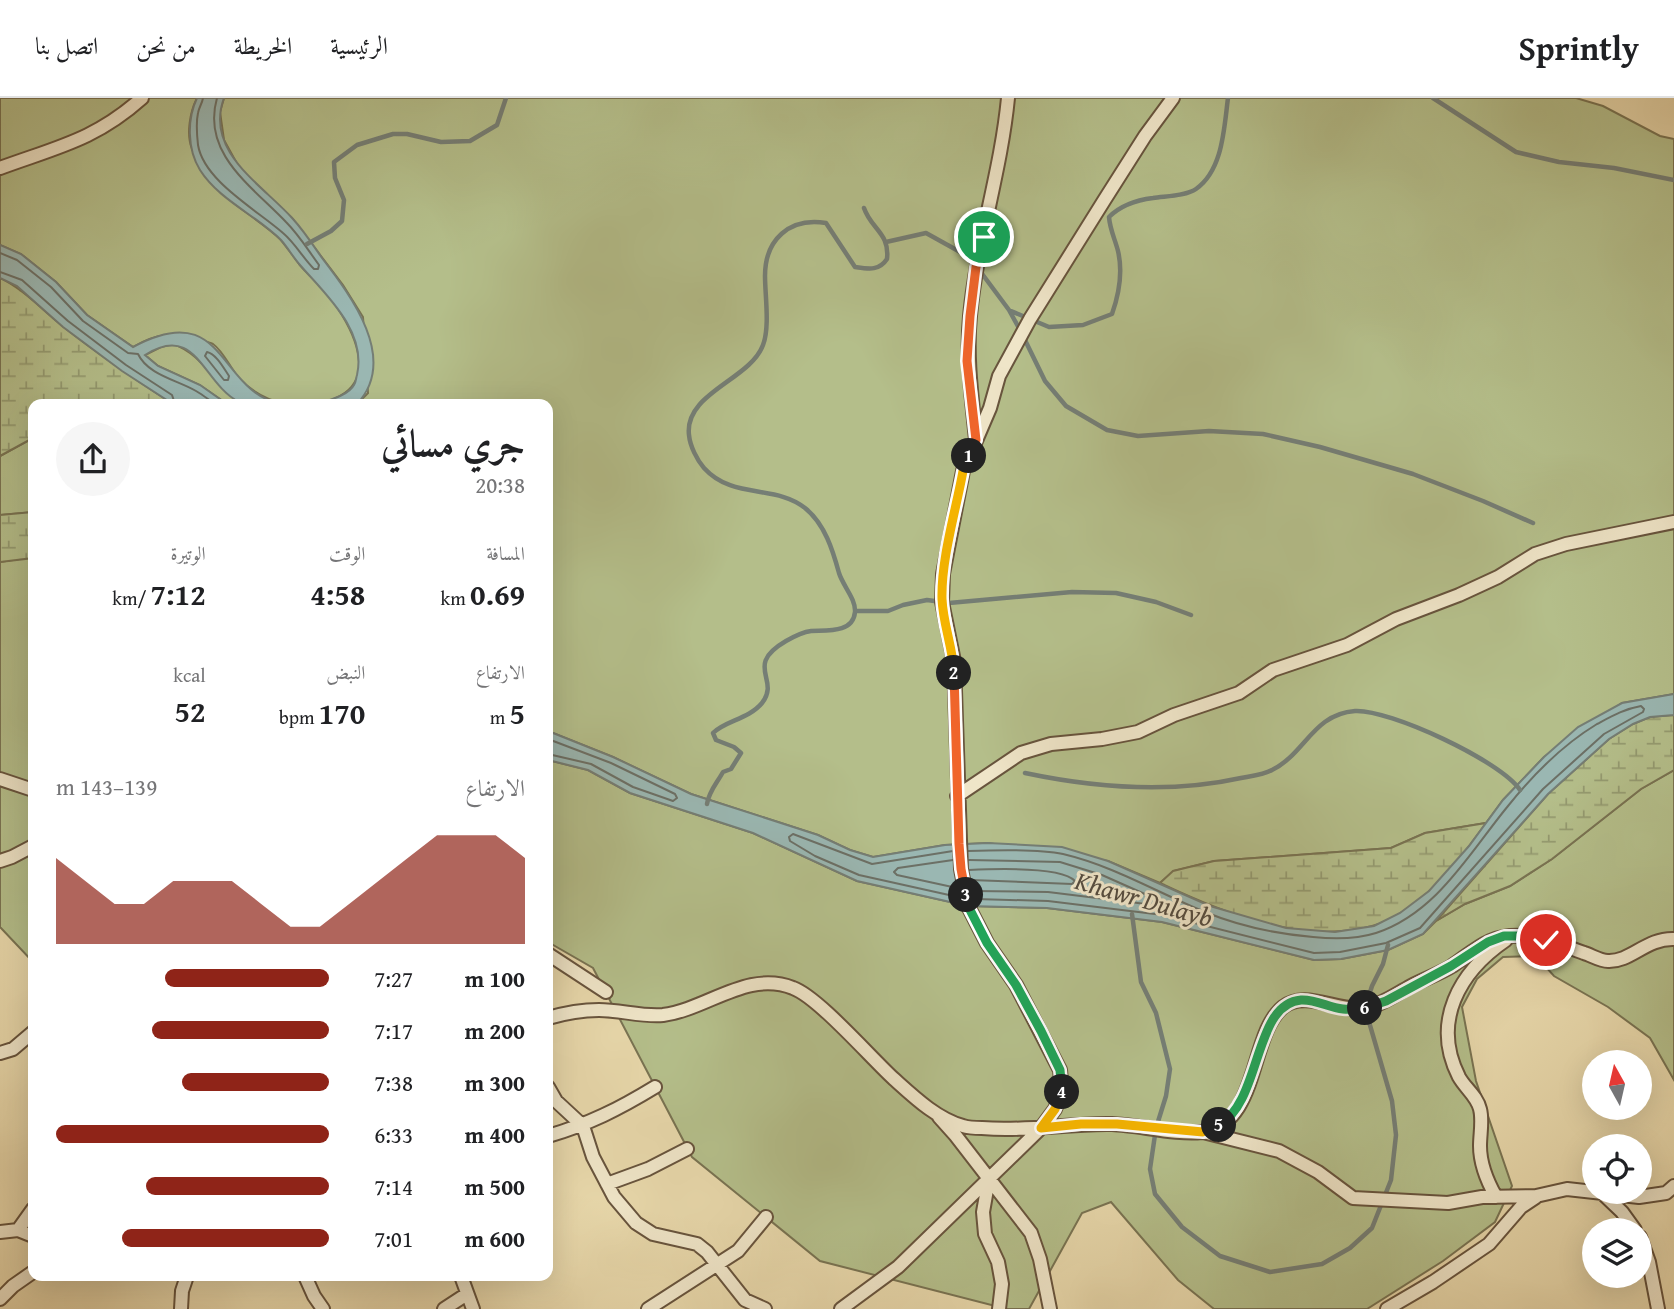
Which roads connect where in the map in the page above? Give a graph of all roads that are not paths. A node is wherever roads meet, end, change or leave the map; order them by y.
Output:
1 (127, 98) edge
2 (142, 98) edge
3 (1008, 98) edge
4 (1174, 98) edge
5 (118, 118) junction
6 (0, 168) edge
7 (976, 440) junction
8 (1674, 522) edge
9 (0, 779) edge
10 (28, 788) edge
11 (957, 796) junction
12 (28, 849) edge
13 (0, 861) edge
14 (1512, 936) junction
15 (1674, 939) edge
16 (553, 957) edge
17 (606, 992) dead end
18 (553, 1017) edge
19 (28, 1036) edge
20 (0, 1054) edge
21 (655, 1087) dead end
22 (553, 1096) edge
23 (933, 1112) junction
24 (583, 1126) junction
25 (1041, 1128) junction
26 (1203, 1132) junction
27 (553, 1135) edge
28 (687, 1149) dead end
29 (989, 1178) junction
30 (607, 1184) junction
31 (1674, 1186) edge
32 (1582, 1191) edge
33 (1652, 1195) edge
34 (1536, 1196) junction
35 (1496, 1197) junction
36 (1613, 1204) edge
37 (28, 1216) edge
38 (766, 1217) dead end
39 (1626, 1218) edge
40 (18, 1230) junction
41 (0, 1232) edge
42 (28, 1234) edge
43 (717, 1265) junction
44 (28, 1276) edge
45 (1652, 1278) edge
46 (185, 1281) edge
47 (307, 1281) edge
48 (463, 1281) edge
49 (467, 1294) junction
50 (0, 1299) edge
51 (181, 1309) edge
52 (323, 1309) edge
53 (444, 1309) edge
54 (473, 1309) edge
55 (648, 1309) edge
56 (765, 1309) edge
57 (841, 1309) edge
58 (999, 1309) edge
59 (1049, 1309) edge
60 (1387, 1309) edge
61 (1658, 1309) edge

1 - 5 street
2 - 5 street
3 - 7 street
4 - 7 street
5 - 6 street
7 - 11 street
8 - 11 street
9 - 10 street
11 - 25 street
12 - 13 street
14 - 15 street
14 - 26 street
14 - 35 street
16 - 17 street
18 - 23 street
19 - 20 street
21 - 24 street
22 - 24 street
23 - 25 street
23 - 29 street
24 - 27 street
24 - 30 street
25 - 26 street
25 - 29 street
26 - 35 street
28 - 30 street
29 - 57 street
29 - 58 street
29 - 59 street
30 - 43 street
31 - 33 street
32 - 34 street
34 - 35 street
34 - 60 street
36 - 39 street
37 - 40 street
38 - 43 street
40 - 41 street
40 - 42 street
43 - 55 street
43 - 56 street
44 - 50 street
45 - 61 street
46 - 51 street
47 - 52 street
48 - 49 street
49 - 53 street
49 - 54 street

